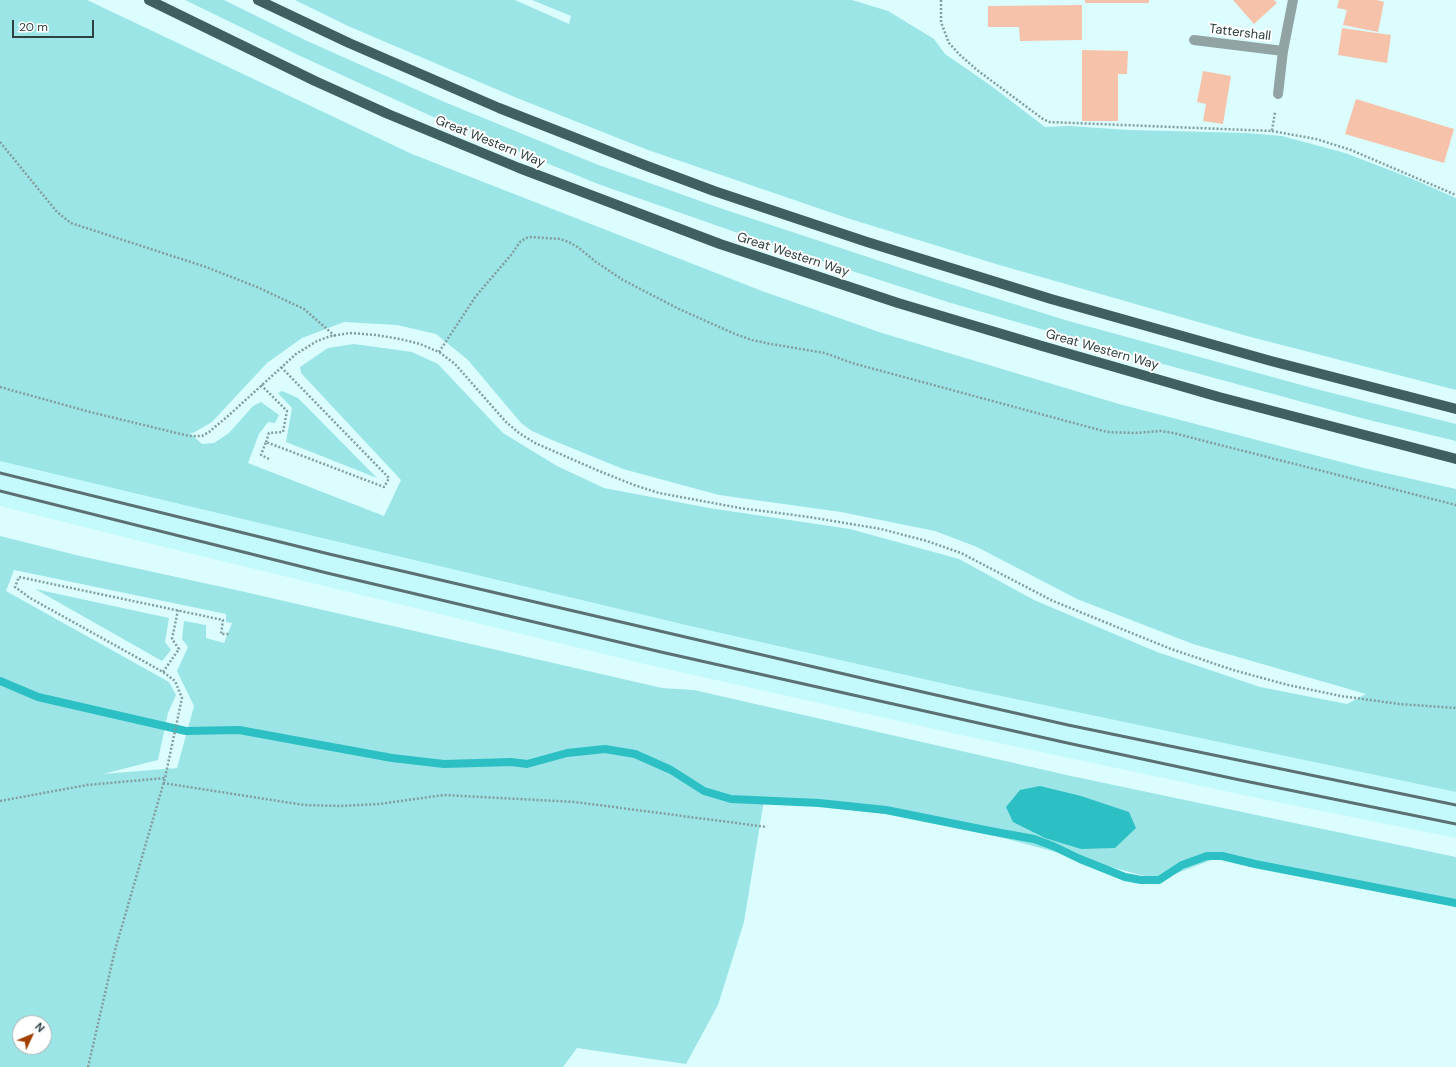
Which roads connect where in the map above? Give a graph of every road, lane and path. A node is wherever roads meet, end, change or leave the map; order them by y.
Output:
1 (149, 0) edge
2 (258, 0) edge
3 (941, 0) edge
4 (1294, 0) edge
5 (1194, 40) dead end
6 (1283, 51) junction
7 (1278, 94) joint
8 (1272, 131) junction
9 (0, 142) edge
10 (1456, 195) edge
11 (335, 336) junction
12 (439, 352) junction
13 (281, 367) junction
14 (261, 385) junction
15 (0, 387) edge
16 (1456, 409) edge
17 (266, 442) junction
18 (269, 459) dead end
19 (1456, 459) edge
20 (1456, 505) edge
21 (178, 610) junction
22 (230, 634) dead end
23 (163, 672) junction
24 (1456, 708) edge
25 (165, 778) junction
26 (163, 782) junction
27 (0, 801) edge
28 (768, 827) dead end
29 (88, 1067) edge

1 - 19 main road, Great Western Way
2 - 16 main road
3 - 8 path
4 - 6 street, Tattershall
5 - 6 street, Tattershall
6 - 7 street, Tattershall
7 - 8 path
8 - 10 path
9 - 11 path
11 - 12 path
11 - 13 path
12 - 20 path
12 - 24 path
13 - 14 path
13 - 17 path
14 - 15 path
14 - 17 path
17 - 18 path
21 - 22 path
21 - 23 path
21 - 23 path
23 - 25 path
25 - 26 path
25 - 27 path
26 - 28 path
26 - 29 path

